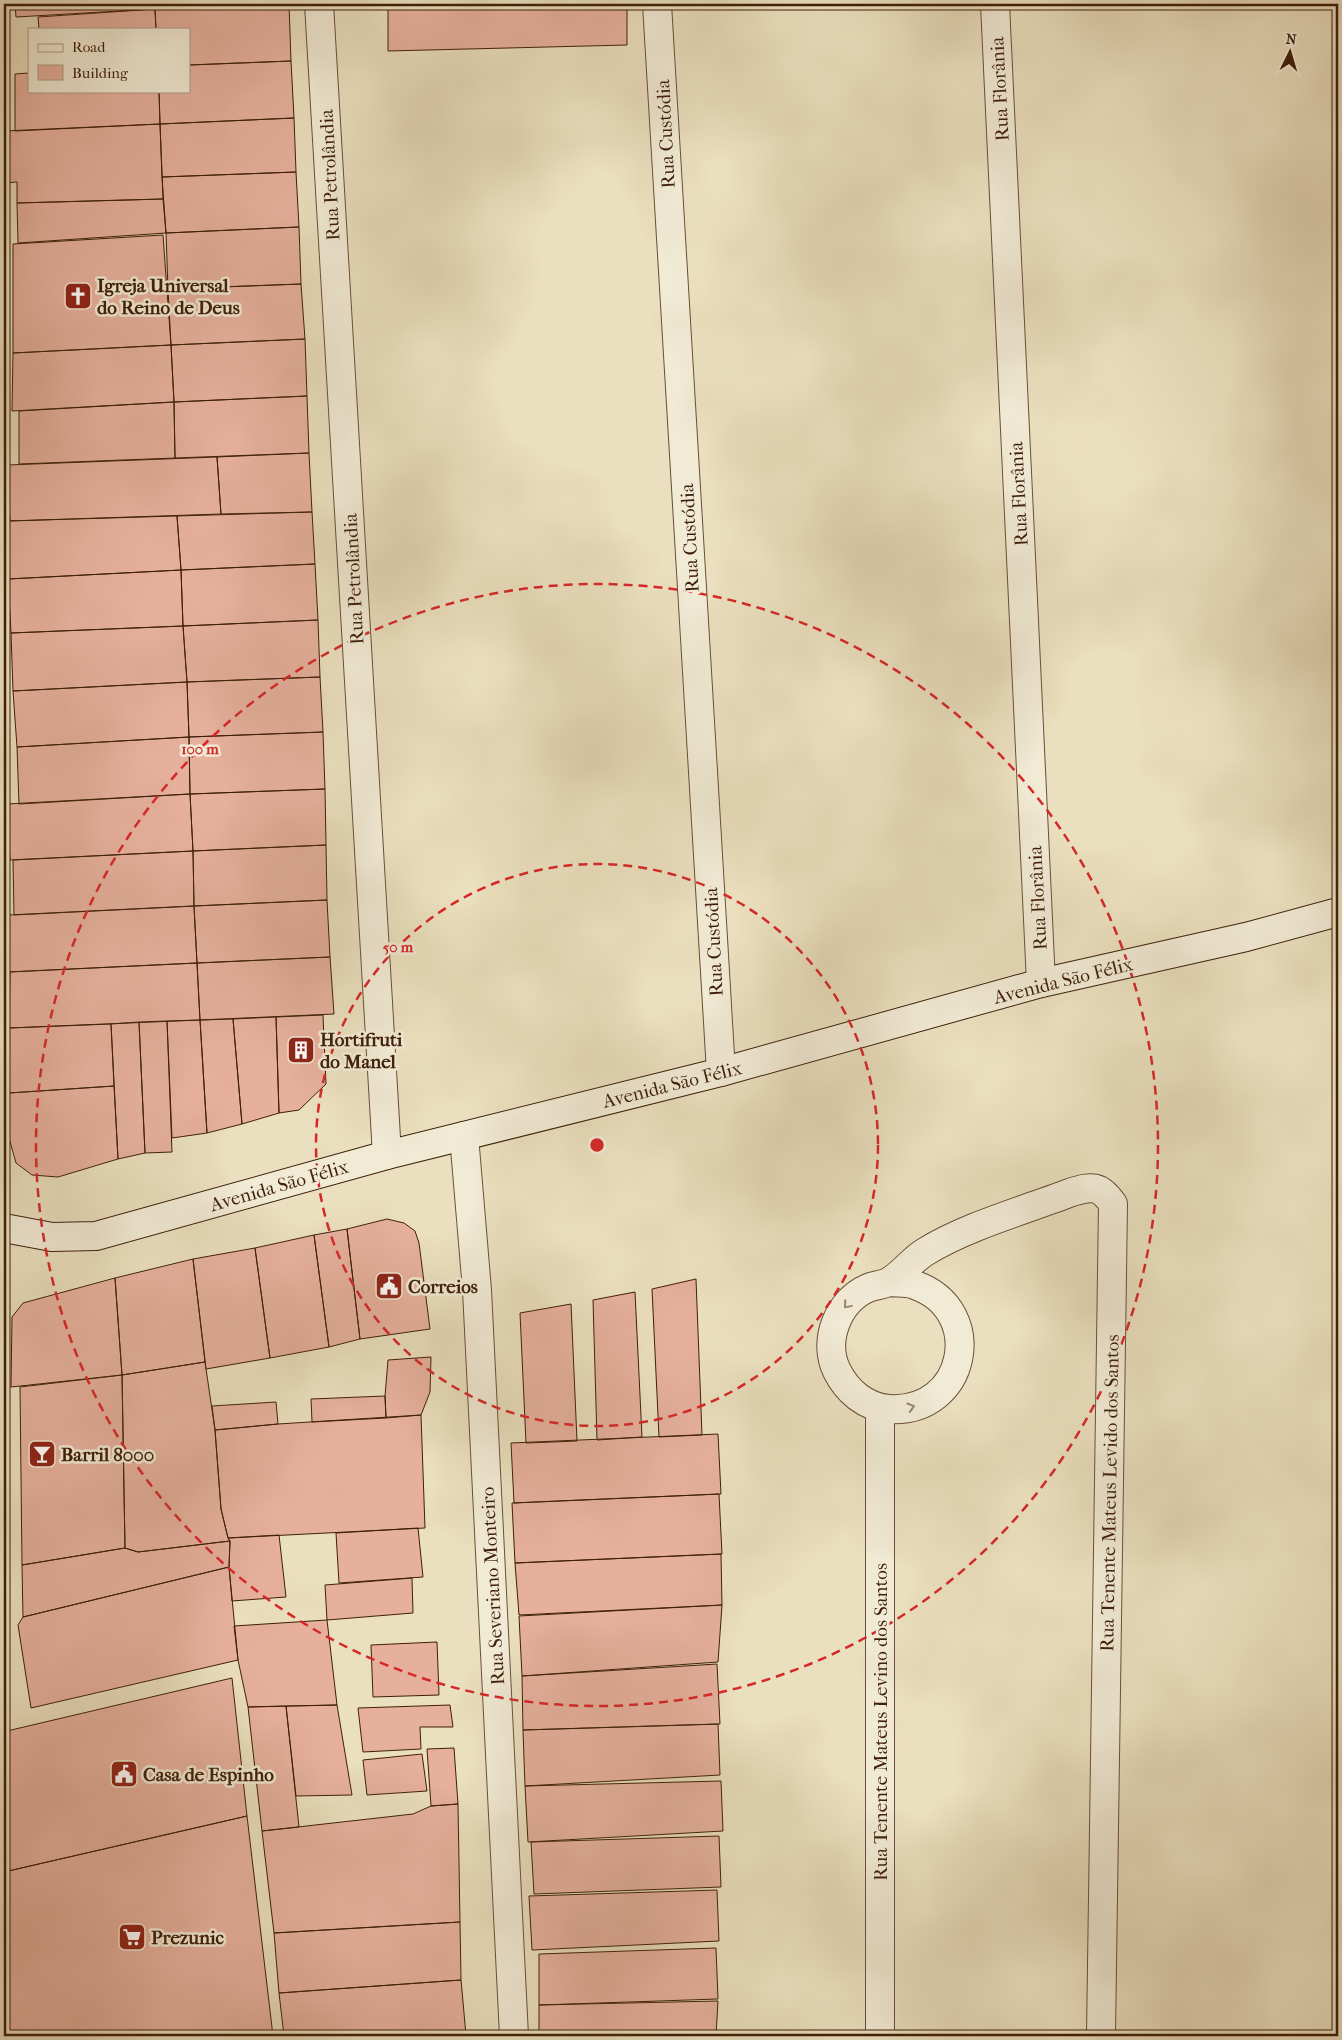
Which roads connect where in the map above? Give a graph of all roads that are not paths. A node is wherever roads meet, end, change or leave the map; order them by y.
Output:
1 (319, 4) edge
2 (657, 4) edge
3 (995, 4) edge
4 (1338, 912) edge
5 (1040, 983) junction
6 (721, 1072) junction
7 (464, 1136) junction
8 (387, 1155) junction
9 (4, 1228) edge
10 (889, 1282) junction
11 (880, 1408) junction
12 (514, 2036) edge
13 (880, 2036) edge
14 (1101, 2036) edge

1 - 8 street, Rua Petrolândia
2 - 6 street, Rua Custódia
3 - 5 street, Rua Florânia
4 - 5 street, Avenida São Félix
5 - 6 street, Avenida São Félix
6 - 7 street, Avenida São Félix
7 - 8 street, Avenida São Félix
7 - 12 street, Rua Severiano Monteiro
8 - 9 street, Avenida São Félix
10 -> 11 street
11 -> 10 street
10 - 14 street, Rua Tenente Mateus Levido dos Santos
11 - 13 street, Rua Tenente Mateus Levino dos Santos

